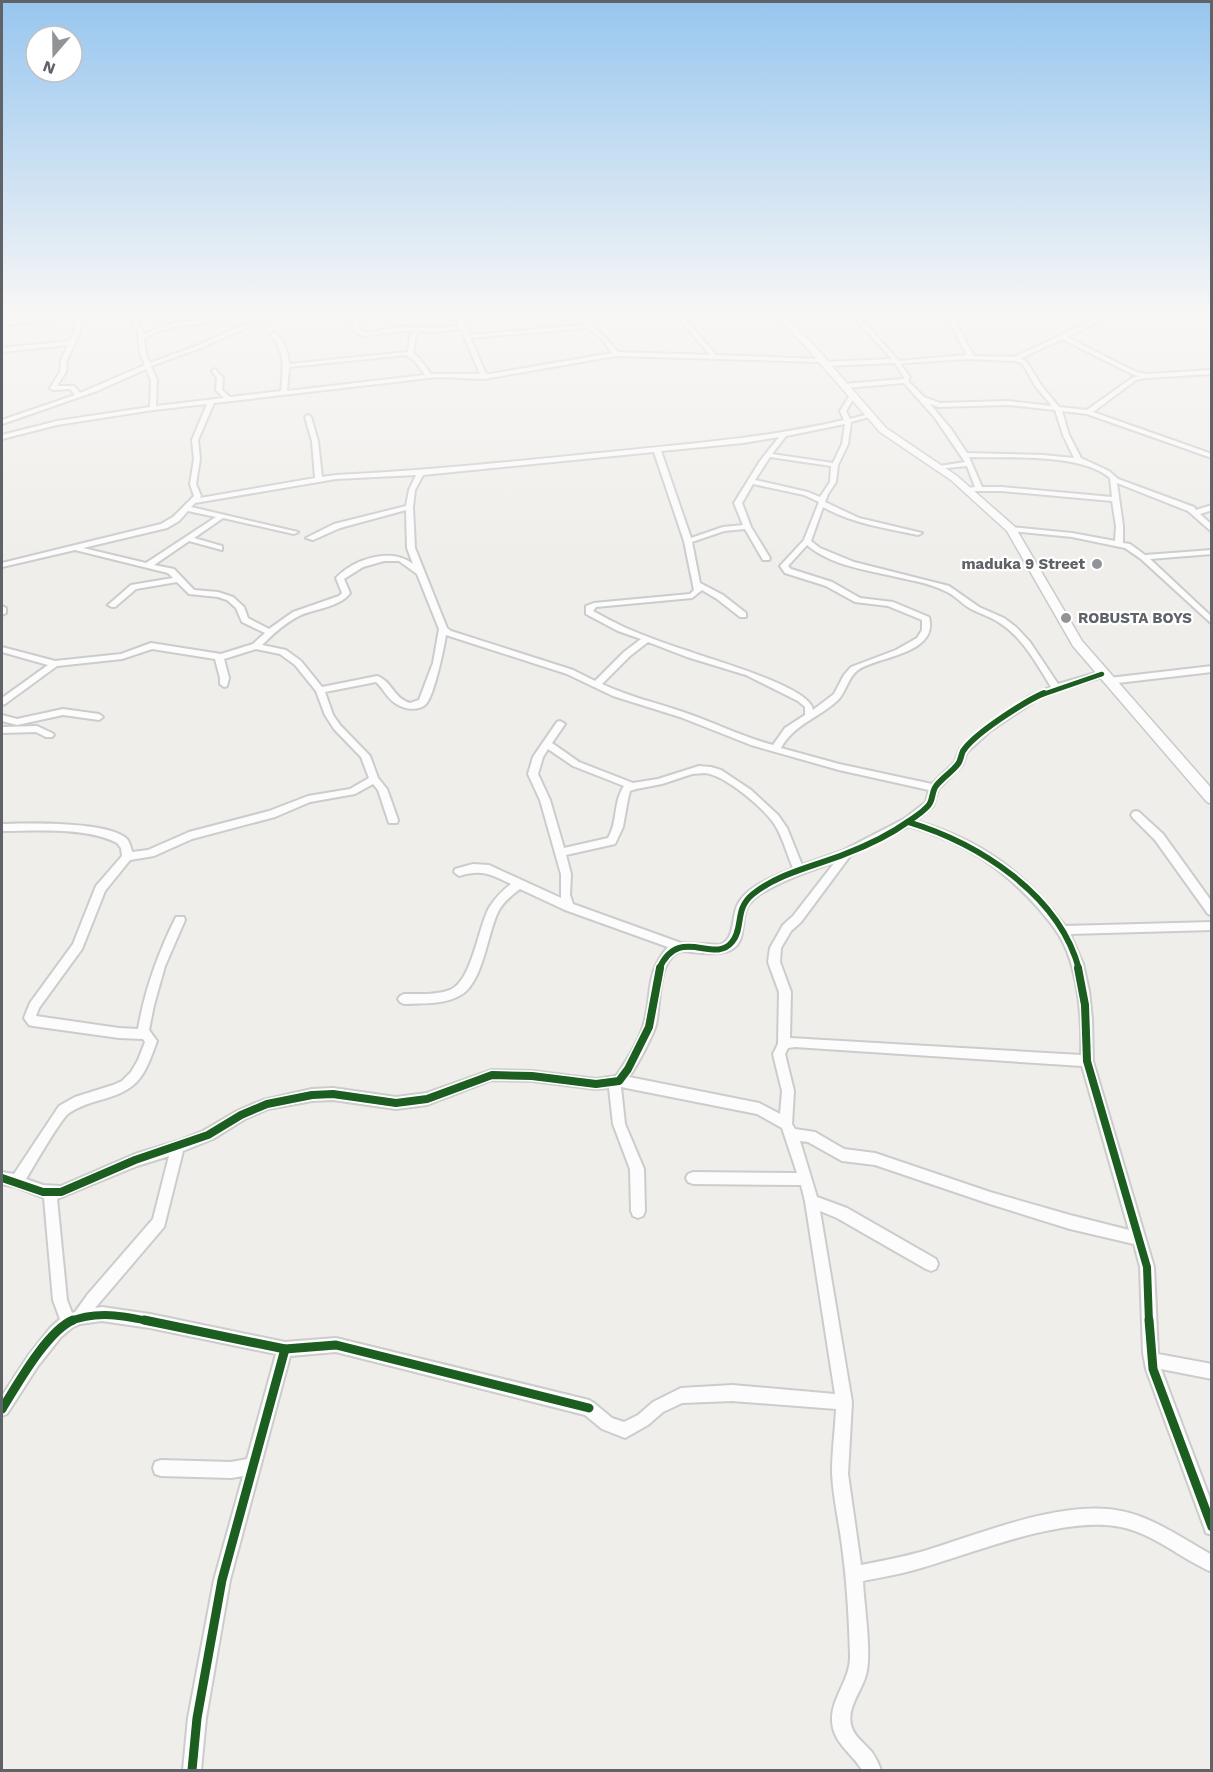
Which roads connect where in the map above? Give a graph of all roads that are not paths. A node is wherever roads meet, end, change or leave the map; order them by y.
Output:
1 (75, 395) edge
2 (153, 395) edge
3 (224, 395) edge
4 (259, 395) edge
5 (918, 395) edge
6 (1045, 395) edge
7 (1110, 395) edge
8 (852, 396) joint
9 (228, 398) junction
10 (921, 398) junction
11 (212, 400) junction
12 (1055, 406) junction
13 (153, 408) junction
14 (1088, 412) junction
15 (869, 416) junction
16 (308, 417) dead end
17 (848, 421) junction
18 (2, 422) edge
19 (2, 429) edge
20 (26, 430) junction
21 (784, 435) junction
22 (2, 437) edge
23 (657, 450) junction
24 (769, 455) junction
25 (964, 455) junction
26 (1212, 456) edge
27 (1081, 461) junction
28 (968, 464) junction
29 (835, 465) junction
30 (939, 468) junction
31 (421, 473) junction
32 (1113, 478) junction
33 (320, 480) junction
34 (751, 481) junction
35 (974, 489) junction
36 (198, 491) junction
37 (216, 495) junction
38 (1114, 499) junction
39 (194, 501) junction
40 (823, 503) junction
41 (409, 507) junction
42 (1212, 507) edge
43 (186, 508) junction
44 (1196, 513) junction
45 (222, 516) junction
46 (747, 527) junction
47 (1011, 530) junction
48 (1212, 530) edge
49 (294, 532) dead end
50 (918, 533) dead end
51 (310, 538) dead end
52 (189, 539) junction
53 (688, 541) junction
54 (807, 541) junction
55 (1119, 543) junction
56 (75, 548) junction
57 (219, 548) dead end
58 (411, 548) junction
59 (1212, 552) edge
60 (1144, 557) junction
61 (766, 558) dead end
62 (401, 559) junction
63 (2, 565) edge
64 (148, 565) junction
65 (419, 572) junction
66 (179, 579) junction
67 (698, 585) junction
68 (112, 605) dead end
69 (743, 615) dead end
70 (1212, 622) edge
71 (443, 629) junction
72 (270, 632) junction
73 (647, 639) junction
74 (256, 646) junction
75 (2, 649) edge
76 (219, 657) junction
77 (55, 664) junction
78 (1212, 669) edge
79 (1106, 677) junction
80 (224, 684) dead end
81 (597, 684) junction
82 (1056, 688) junction
83 (320, 690) junction
84 (2, 702) edge
85 (809, 715) junction
86 (99, 717) dead end
87 (2, 718) edge
88 (560, 724) dead end
89 (2, 730) edge
90 (49, 735) dead end
91 (547, 744) junction
92 (776, 749) junction
93 (374, 779) junction
94 (632, 786) junction
95 (934, 788) junction
96 (1209, 794) edge
97 (1136, 815) dead end
98 (393, 820) dead end
99 (908, 822) junction
100 (2, 827) edge
101 (560, 853) junction
102 (846, 854) junction
103 (127, 857) junction
104 (799, 870) junction
105 (459, 872) dead end
106 (519, 884) junction
107 (569, 907) junction
108 (1212, 911) edge
109 (180, 920) dead end
110 (1212, 926) edge
111 (1062, 930) junction
112 (681, 946) junction
113 (404, 999) dead end
114 (143, 1033) junction
115 (784, 1044) junction
116 (1087, 1061) junction
117 (616, 1082) junction
118 (788, 1130) junction
119 (178, 1148) junction
120 (2, 1178) edge
121 (693, 1178) dead end
122 (18, 1179) junction
123 (804, 1179) junction
124 (50, 1193) junction
125 (812, 1201) junction
126 (638, 1211) dead end
127 (1140, 1239) junction
128 (931, 1264) dead end
129 (74, 1319) junction
130 (285, 1348) junction
131 (1151, 1360) junction
132 (1212, 1372) edge
133 (844, 1402) junction
134 (2, 1409) edge
135 (254, 1466) junction
136 (161, 1468) dead end
137 (1212, 1527) edge
138 (1212, 1564) edge
139 (854, 1575) junction
140 (192, 1770) edge
141 (872, 1770) edge

1 - 18 street
2 - 13 street
3 - 9 street
4 - 9 street
5 - 10 street
6 - 12 street
7 - 14 street
8 - 15 main road
8 - 17 street
9 - 11 street
10 - 12 street
10 - 25 street
11 - 13 street
11 - 36 street
12 - 14 street
12 - 27 street
13 - 20 street
14 - 26 street
15 - 17 street
15 - 30 main road
16 - 33 street
17 - 21 street
17 - 29 street
19 - 20 street
20 - 22 street
21 - 23 street
21 - 24 street
23 - 31 street
23 - 53 street
24 - 29 street
24 - 34 street
25 - 27 street
25 - 28 street
27 - 32 street
28 - 30 street
28 - 35 street
29 - 40 street
30 - 35 main road
31 - 33 street
31 - 41 street
32 - 38 street
32 - 44 street
33 - 37 street
34 - 40 street
34 - 46 street
35 - 38 street
35 - 47 main road
36 - 37 street
36 - 39 street
37 - 39 street
38 - 55 street
39 - 43 street
40 - 50 street
40 - 54 street
41 - 51 street
41 - 58 street
42 - 44 street
43 - 45 street
43 - 56 street
44 - 48 street
45 - 49 street
45 - 52 street
46 - 53 street
46 - 61 street
47 - 55 street
47 - 79 main road
52 - 57 street
52 - 64 street
53 - 67 street
54 - 82 street
54 - 85 street
55 - 60 street
56 - 63 street
56 - 64 street
58 - 62 street
58 - 65 street
59 - 60 street
60 - 70 street
62 - 65 street
62 - 72 street
64 - 66 street
65 - 71 street
66 - 68 street
66 - 72 street
67 - 69 street
67 - 73 street
71 - 81 street
71 - 83 street
72 - 74 street
73 - 81 street
73 - 85 street
74 - 76 street
74 - 83 street
75 - 77 street
76 - 77 street
76 - 80 street
77 - 84 street
78 - 79 street
79 - 82 street
79 - 96 main road
81 - 92 street
82 - 95 street
83 - 93 street
85 - 92 street
86 - 87 street
88 - 91 street
89 - 90 street
91 - 94 street
91 - 101 street
92 - 95 street
93 - 98 street
93 - 103 street
94 - 101 street
94 - 104 street
95 - 99 street
97 - 108 street
99 - 102 street
99 - 111 street
100 - 103 street
101 - 107 street
102 - 104 street
102 - 115 street
103 - 114 street
104 - 112 street
105 - 106 street
106 - 107 street
106 - 113 street
107 - 112 street
109 - 114 street
110 - 111 street
111 - 116 street
112 - 117 street
114 - 122 street
115 - 116 street
115 - 118 street
116 - 127 street
117 - 118 street
117 - 119 street
117 - 126 street
118 - 123 street
118 - 127 street
119 - 124 street
119 - 129 street
120 - 122 street
121 - 123 street
122 - 124 street
123 - 125 street
124 - 129 street
125 - 128 street
125 - 133 street
127 - 131 street
129 - 130 street
129 - 134 street
130 - 133 street
130 - 135 street
131 - 132 street
131 - 137 street
133 - 139 street
135 - 136 street
135 - 140 street
138 - 139 street
139 - 141 street

